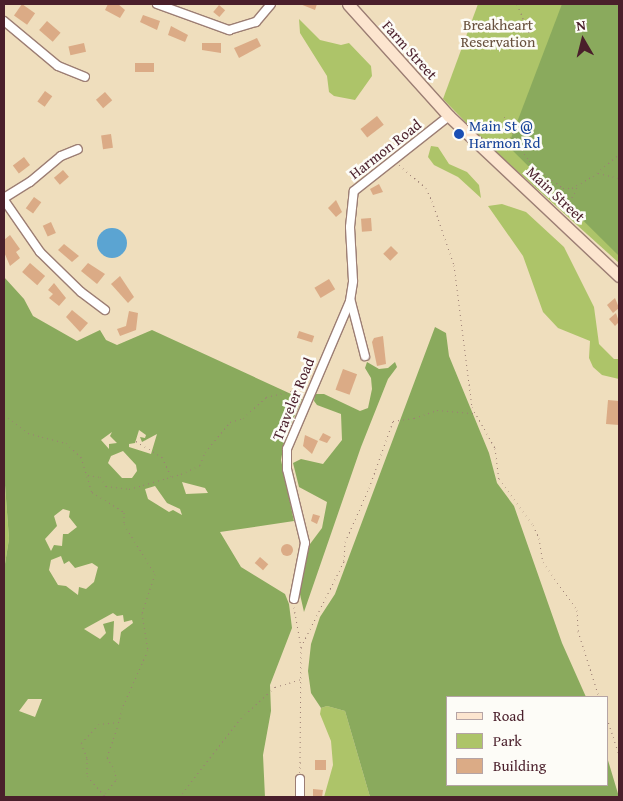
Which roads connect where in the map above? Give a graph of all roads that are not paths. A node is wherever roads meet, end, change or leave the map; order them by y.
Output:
1 (157, 4) edge
2 (271, 4) edge
3 (348, 4) edge
4 (4, 21) edge
5 (85, 78) dead end
6 (449, 116) junction
7 (78, 149) dead end
8 (4, 199) edge
9 (619, 276) edge
10 (350, 301) junction
11 (106, 310) dead end
12 (365, 356) dead end
13 (294, 599) road end
14 (300, 779) road end
15 (300, 797) edge

1 - 2 street
3 - 6 main road, Farm Street
4 - 5 street
6 - 9 main road, Main Street
6 - 10 street, Harmon Road
7 - 8 street
8 - 11 street
10 - 12 street
10 - 13 street, Traveler Road
14 - 15 street

